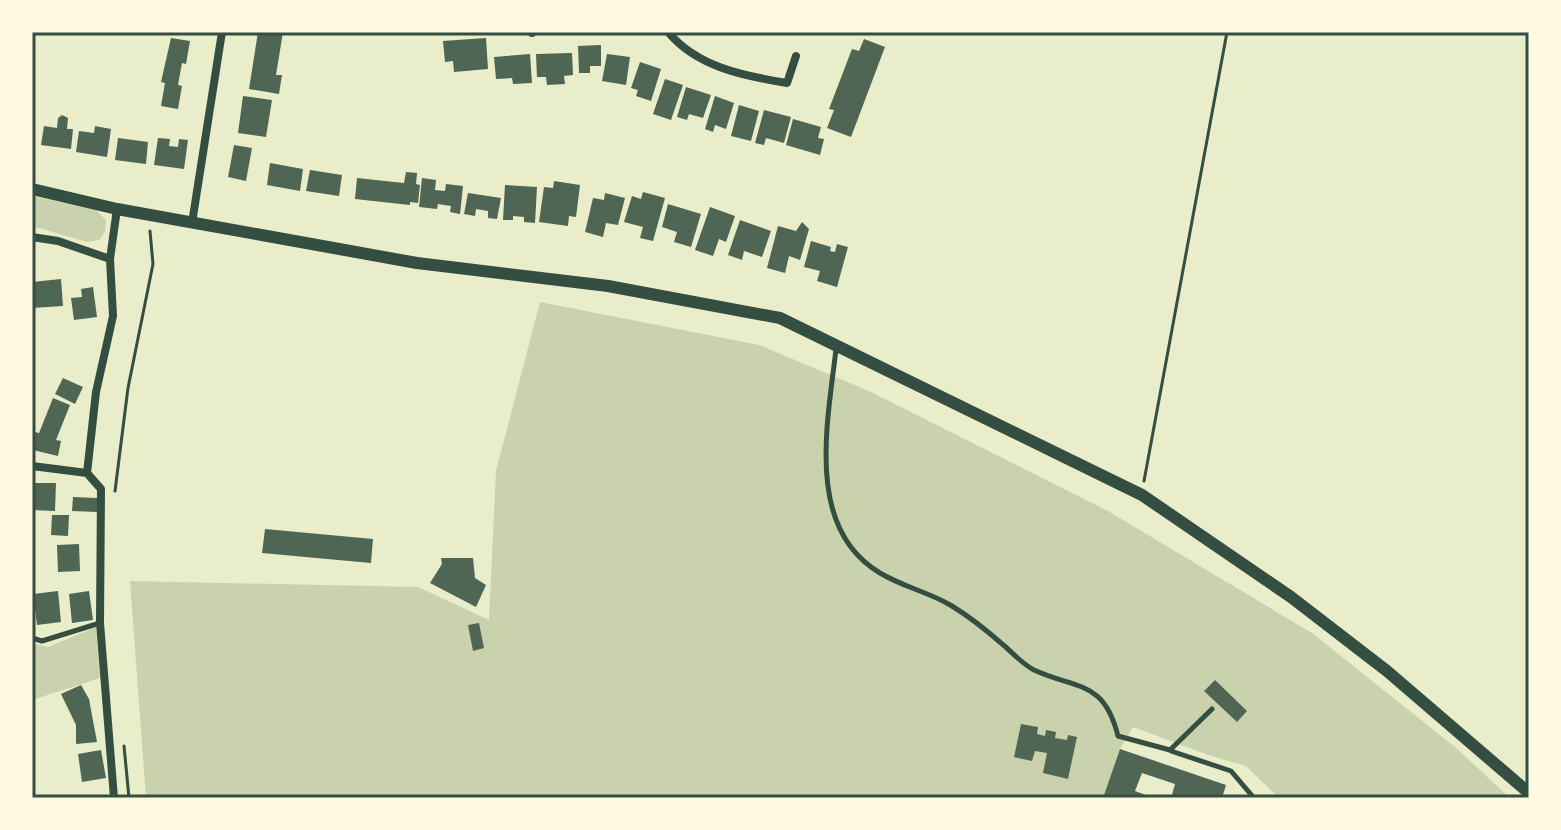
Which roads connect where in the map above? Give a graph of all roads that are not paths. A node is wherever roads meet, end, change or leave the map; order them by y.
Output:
1 (222, 32) edge
2 (668, 32) edge
3 (796, 56) dead end
4 (32, 189) edge
5 (117, 209) junction
6 (192, 223) junction
7 (32, 237) edge
8 (110, 259) junction
9 (836, 344) junction
10 (32, 466) edge
11 (87, 473) junction
12 (100, 623) junction
13 (32, 638) edge
14 (1212, 709) dead end
15 (1170, 750) junction
16 (1529, 793) edge
17 (114, 798) edge
18 (1254, 798) edge

1 - 6 street
2 - 3 street
4 - 5 street
5 - 6 street
5 - 8 street
6 - 9 street
7 - 8 street
8 - 11 street
9 - 15 lane
9 - 16 street
10 - 11 street
11 - 12 street
12 - 13 lane
12 - 17 street
14 - 15 lane
15 - 18 lane

